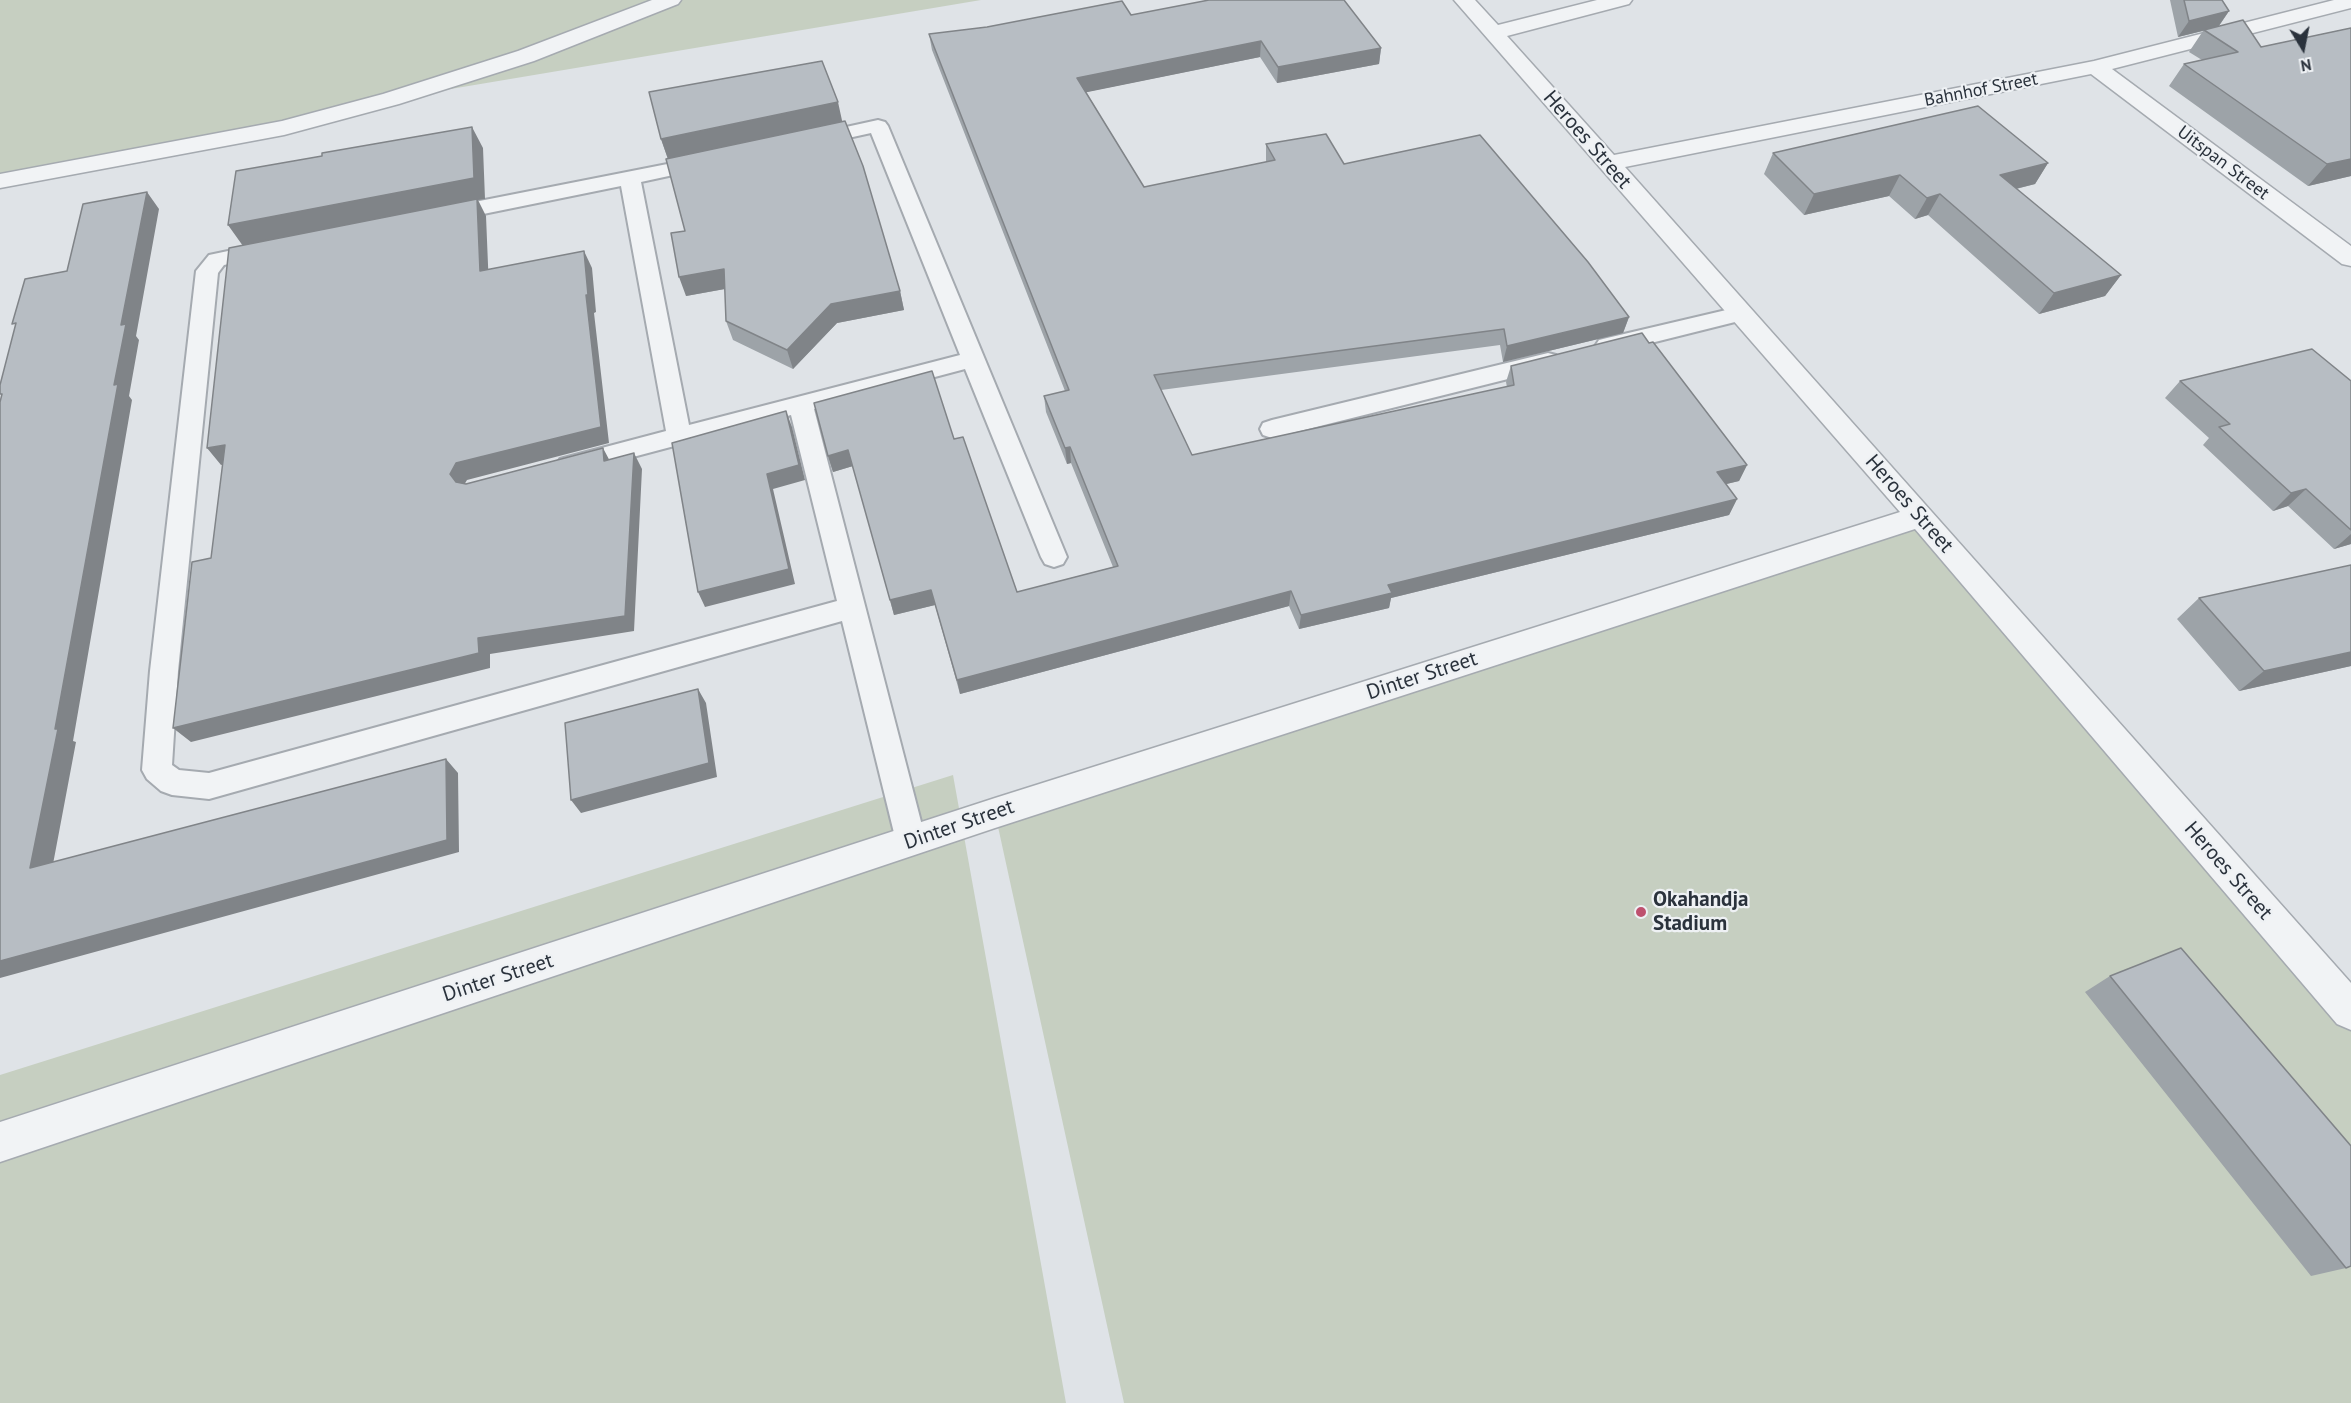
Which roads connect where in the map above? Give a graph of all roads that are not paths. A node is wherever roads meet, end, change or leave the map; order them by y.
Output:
1 (671, 0) edge
2 (1464, 0) edge
3 (1622, 0) edge
4 (2298, 0) edge
5 (2351, 2) edge
6 (2326, 9) junction
7 (2351, 18) edge
8 (1492, 33) junction
9 (2095, 67) junction
10 (788, 145) edge
11 (731, 157) edge
12 (1607, 163) junction
13 (630, 179) junction
14 (0, 182) edge
15 (423, 219) edge
16 (286, 247) edge
17 (2351, 258) edge
18 (1739, 314) junction
19 (973, 359) junction
20 (801, 405) junction
21 (1272, 429) dead end
22 (679, 436) junction
23 (544, 471) edge
24 (1920, 516) junction
25 (1054, 557) dead end
26 (852, 608) junction
27 (911, 841) junction
28 (2351, 1011) edge
29 (0, 1142) edge

1 - 14 street
2 - 8 street, Heroes Street
3 - 8 street
4 - 6 street
5 - 6 street, Bahnhof Street
6 - 7 street
6 - 9 street, Bahnhof Street
8 - 12 street, Heroes Street
9 - 12 street, Bahnhof Street
9 - 17 street, Uitspan Street
10 - 19 lane
11 - 13 lane
12 - 18 street, Heroes Street
13 - 15 lane
13 - 22 lane
16 - 26 lane
18 - 21 lane
18 - 24 street, Heroes Street
19 - 20 lane
19 - 25 lane
20 - 22 lane
20 - 26 lane
22 - 23 lane
24 - 27 street, Dinter Street
24 - 28 street, Heroes Street
26 - 27 lane
27 - 29 street, Dinter Street

